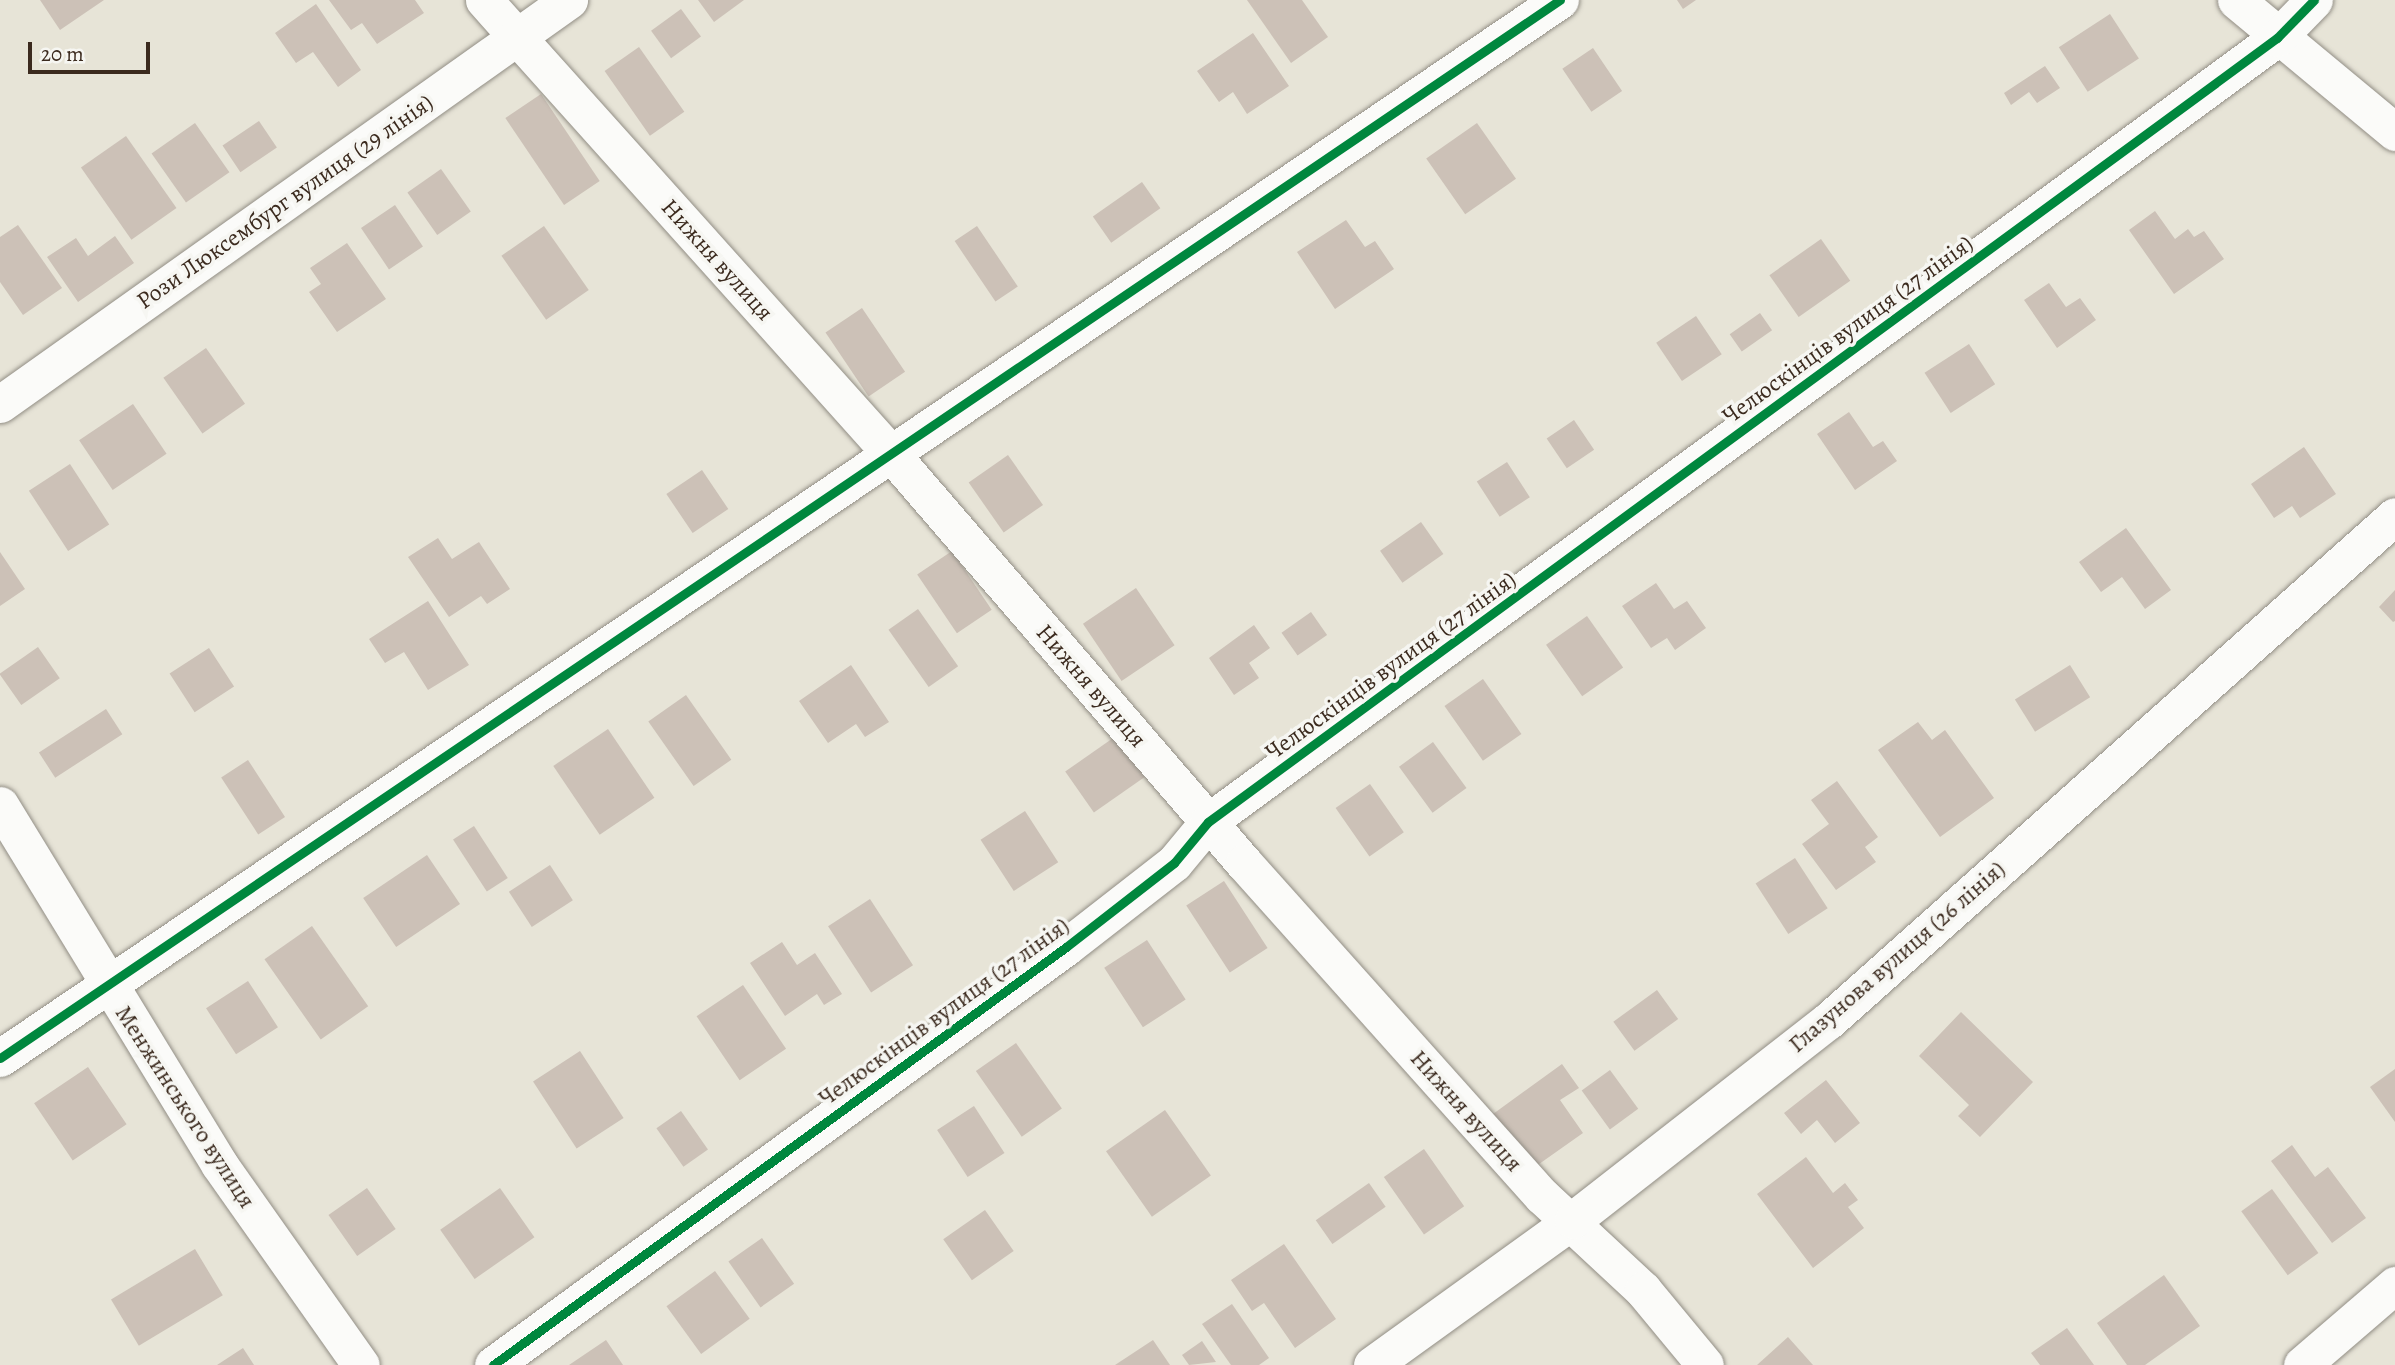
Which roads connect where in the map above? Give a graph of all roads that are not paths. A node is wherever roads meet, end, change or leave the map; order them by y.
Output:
1 (484, 0) edge
2 (569, 0) edge
3 (1560, 0) edge
4 (2236, 0) edge
5 (2314, 0) edge
6 (517, 38) junction
7 (2277, 38) junction
8 (2395, 132) edge
9 (0, 404) edge
10 (893, 456) junction
11 (2395, 516) edge
12 (0, 805) edge
13 (1208, 822) junction
14 (109, 990) junction
15 (0, 1058) edge
16 (1573, 1220) junction
17 (2395, 1285) edge
18 (361, 1365) edge
19 (493, 1365) edge
20 (1372, 1365) edge
21 (1705, 1365) edge
22 (2302, 1365) edge

1 - 6 street, Нижня вулиця
2 - 6 street, Рози Люксембург вулиця (29 лiнiя)
3 - 10 street
4 - 7 street
5 - 7 street, Челюскінців вулиця (27 лiнiя)
6 - 9 street, Рози Люксембург вулиця (29 лiнiя)
6 - 10 street, Нижня вулиця
7 - 8 street
7 - 13 street, Челюскінців вулиця (27 лiнiя)
10 - 13 street, Нижня вулиця
10 - 14 street
11 - 16 street, Глазунова вулиця (26 лiнiя)
12 - 14 street, Менжинського вулиця
13 - 16 street, Нижня вулиця
13 - 19 street, Челюскінців вулиця (27 лiнiя)
14 - 15 street
14 - 18 street, Менжинського вулиця
16 - 20 street, Глазунова вулиця (26 лiнiя)
16 - 21 street, Нижня вулиця
17 - 22 street

